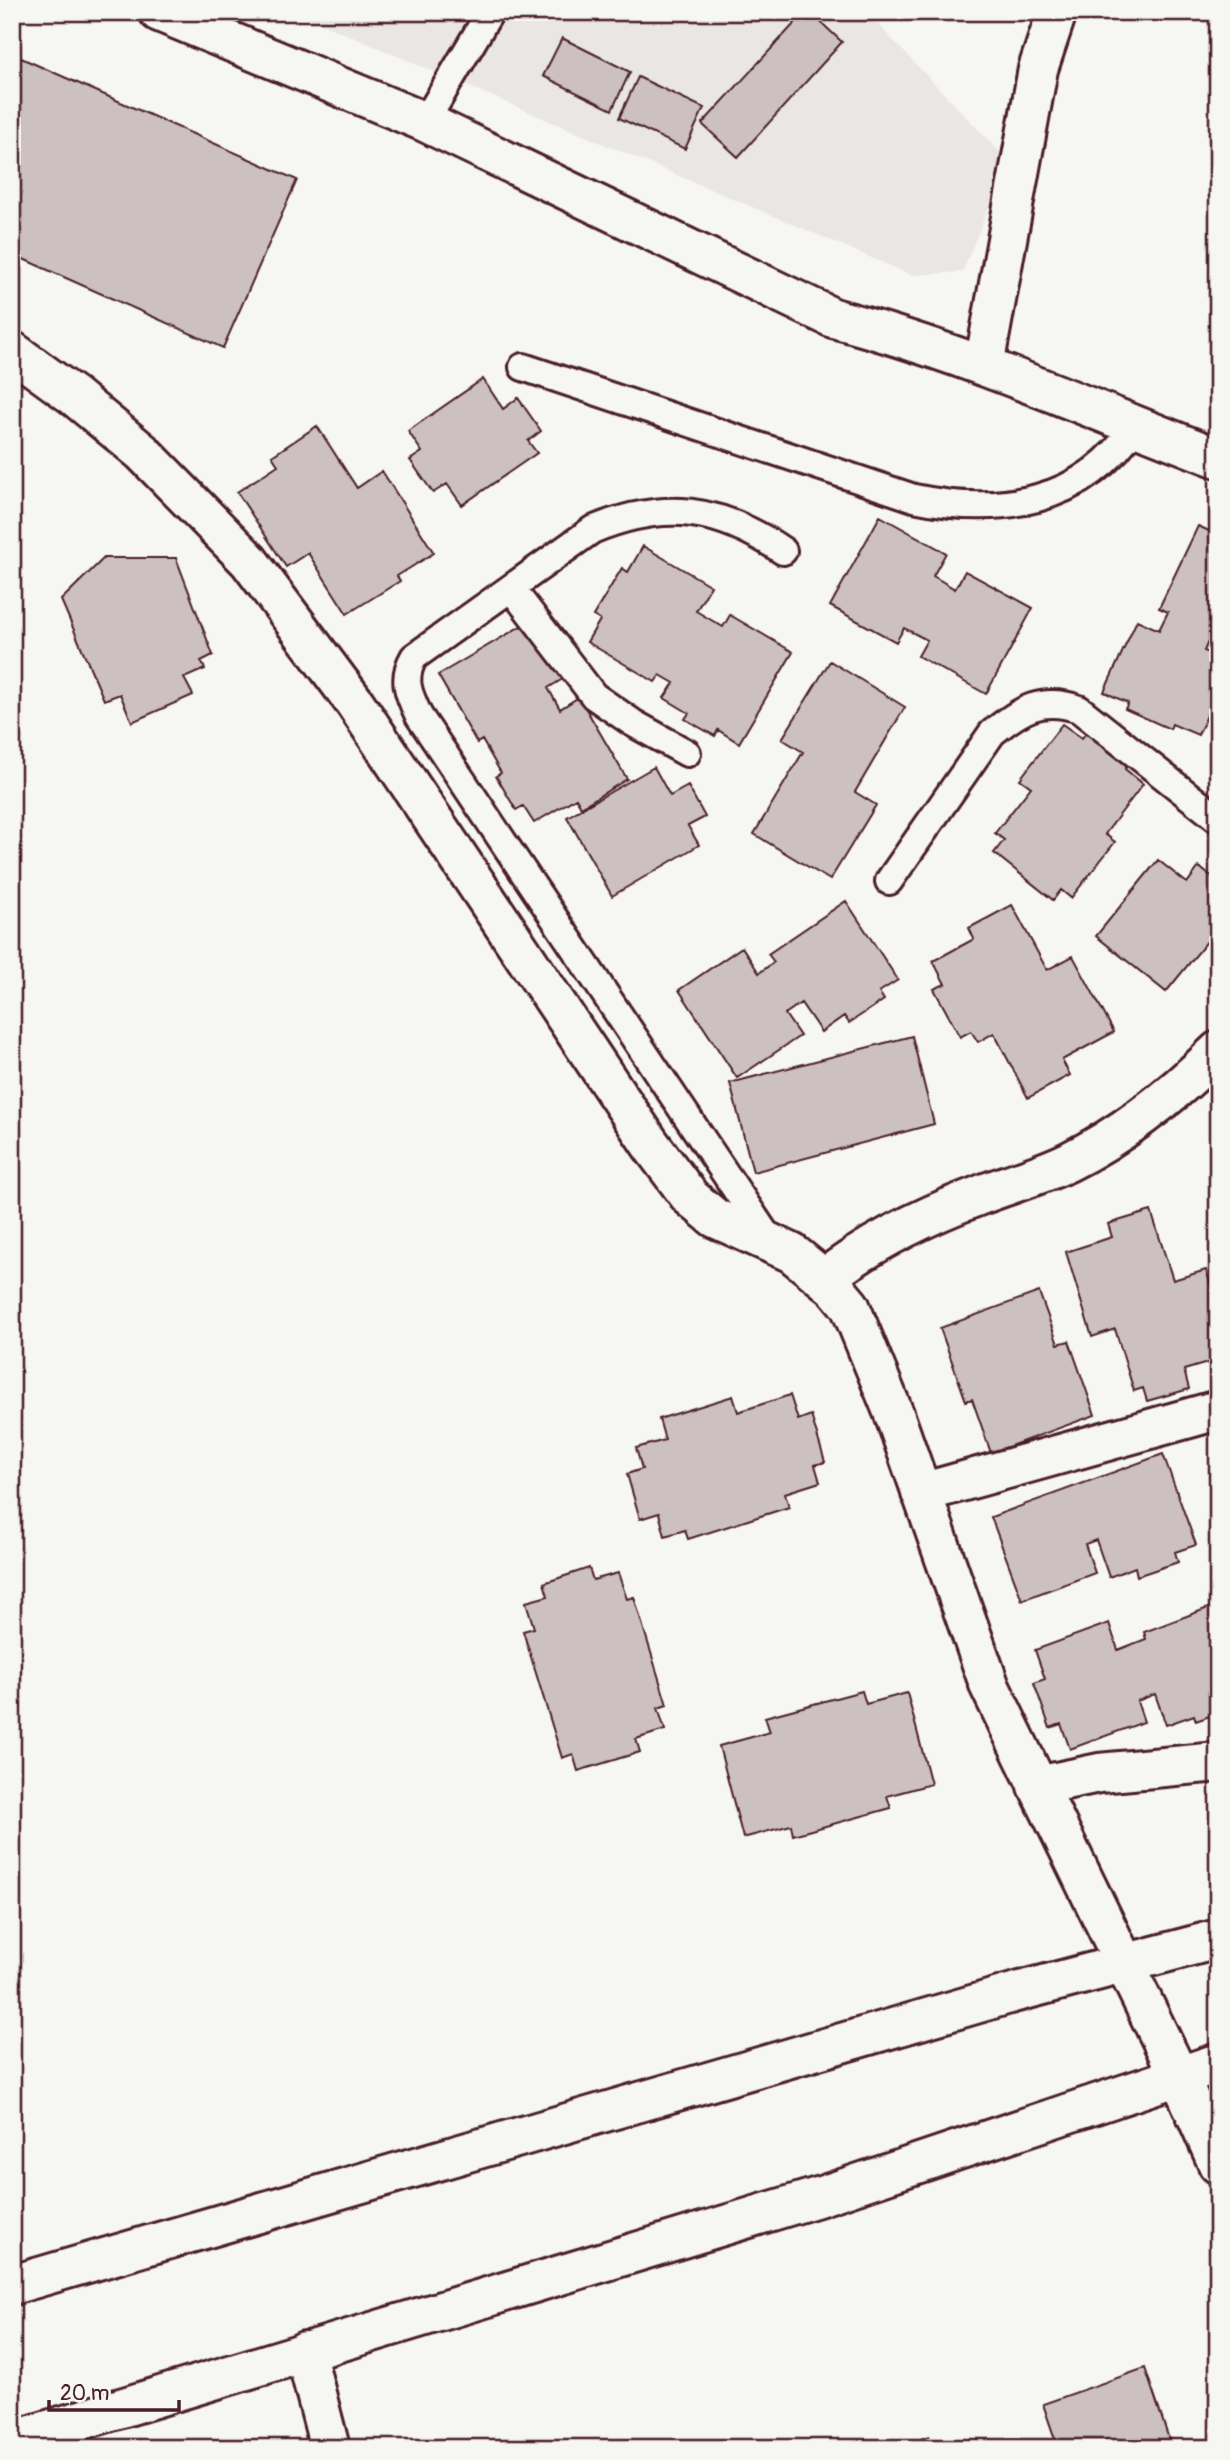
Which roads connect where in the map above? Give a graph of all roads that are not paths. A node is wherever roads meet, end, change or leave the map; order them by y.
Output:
1 (159, 12) edge
2 (490, 12) edge
3 (1057, 12) edge
4 (425, 122) junction
5 (12, 351) edge
6 (984, 366) junction
7 (523, 367) dead end
8 (1135, 426) junction
9 (1218, 458) edge
10 (783, 551) dead end
11 (511, 588) junction
12 (687, 753) dead end
13 (1218, 819) edge
14 (889, 881) dead end
15 (1218, 1051) edge
16 (772, 1244) junction
17 (824, 1279) junction
18 (1218, 1410) edge
19 (921, 1493) junction
20 (1218, 1762) edge
21 (1037, 1786) junction
22 (1218, 1939) edge
23 (1122, 1964) junction
24 (1218, 2063) edge
25 (1179, 2076) junction
26 (1218, 2164) edge
27 (12, 2285) edge
28 (305, 2351) junction
29 (12, 2441) edge
30 (330, 2448) edge

1 - 4 street
2 - 4 lane
3 - 6 street
4 - 6 street
5 - 16 street
6 - 8 street
7 - 8 lane
8 - 9 street
10 - 11 lane
11 - 12 lane
11 - 16 lane
13 - 14 lane
15 - 17 street
16 - 17 street
17 - 19 street
18 - 19 street
19 - 21 street
20 - 21 street
21 - 23 street
22 - 23 street
23 - 25 street
23 - 27 street
24 - 25 street
25 - 26 street
25 - 28 street
28 - 29 street
28 - 30 street

